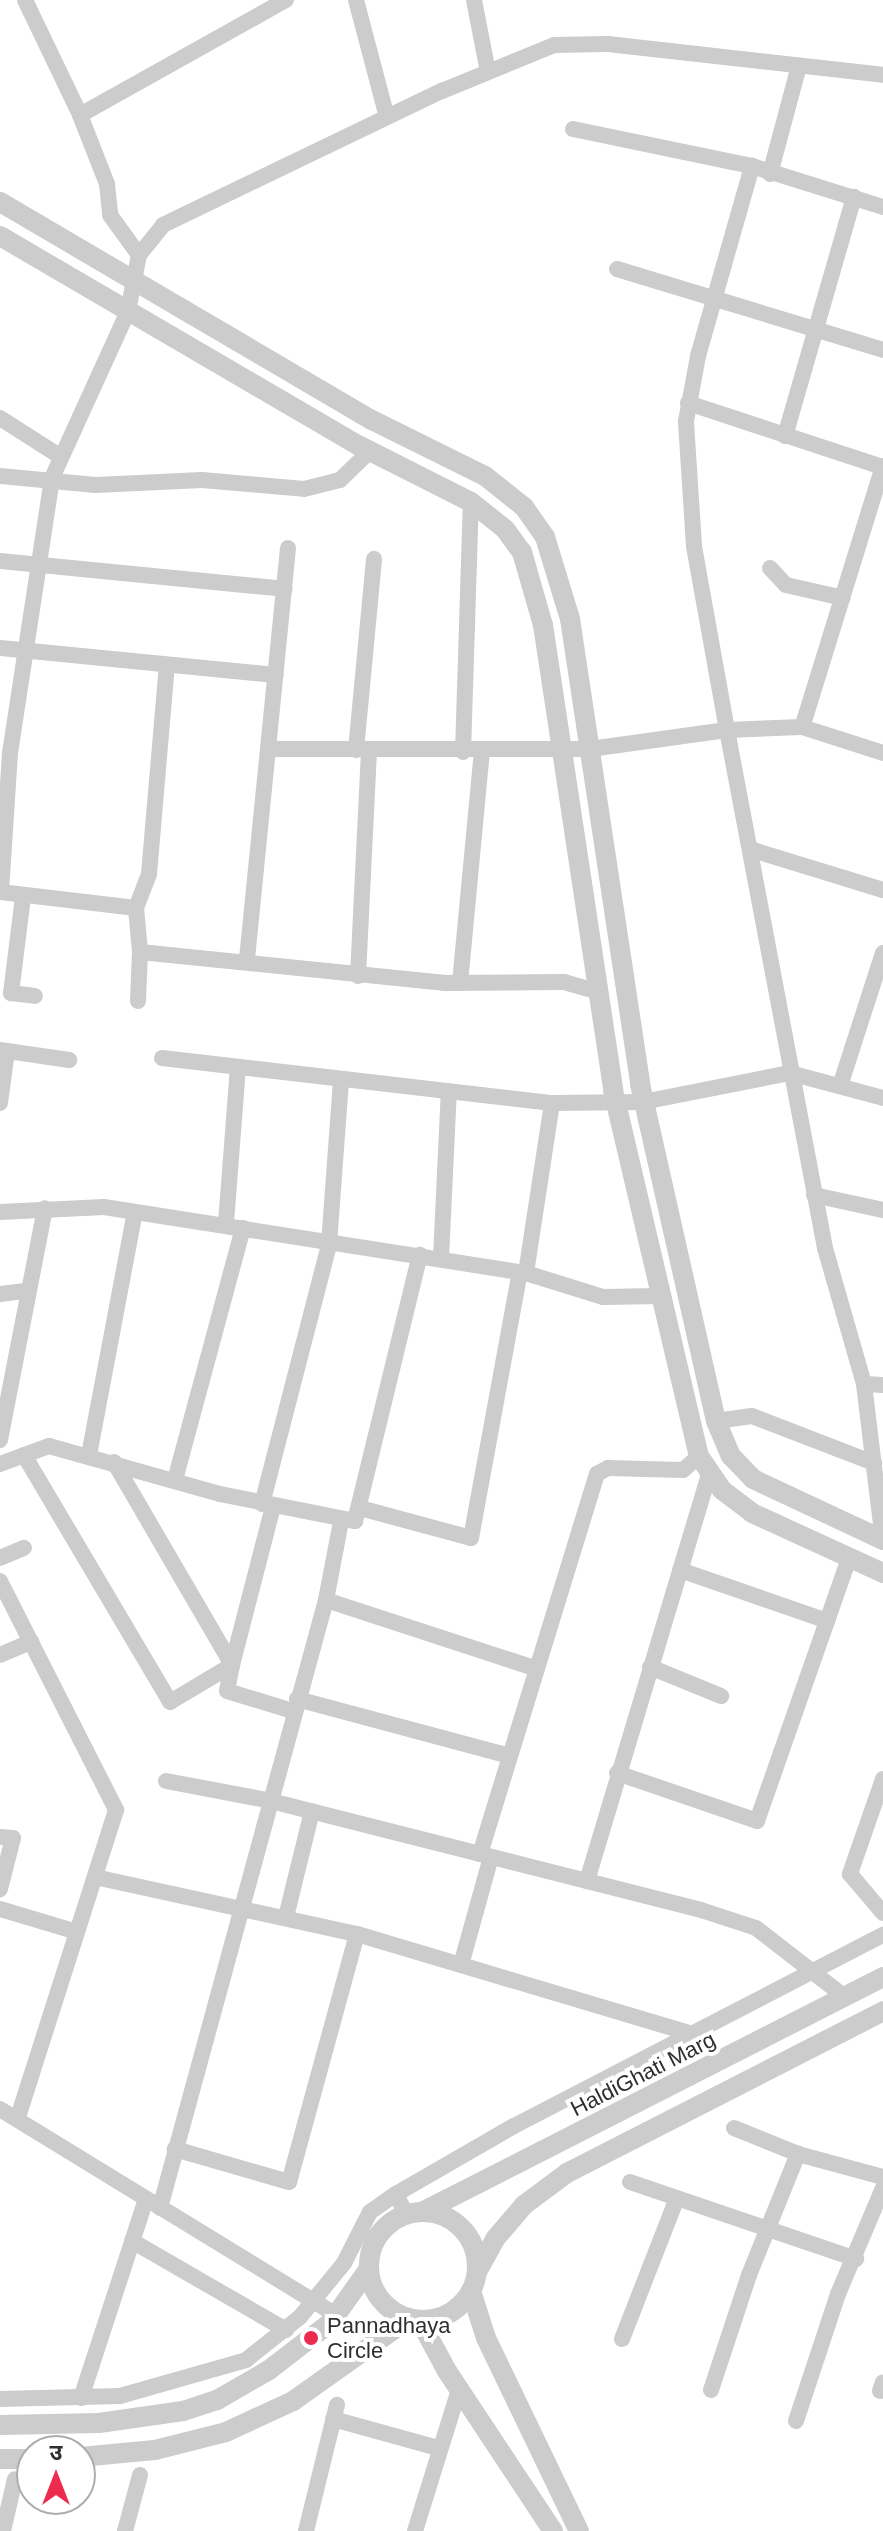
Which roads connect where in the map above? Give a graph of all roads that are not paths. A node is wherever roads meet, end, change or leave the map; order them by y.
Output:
1 (25, 0) edge
2 (286, 0) edge
3 (356, 0) edge
4 (474, 0) edge
5 (799, 66) junction
6 (488, 72) junction
7 (883, 75) edge
8 (80, 115) junction
9 (387, 117) junction
10 (573, 129) dead end
11 (752, 166) junction
12 (770, 174) junction
13 (854, 197) junction
14 (0, 202) edge
15 (883, 207) edge
16 (0, 236) edge
17 (139, 255) junction
18 (617, 269) dead end
19 (136, 283) junction
20 (715, 298) junction
21 (128, 311) junction
22 (816, 330) junction
23 (883, 350) edge
24 (688, 403) junction
25 (0, 418) edge
26 (785, 436) junction
27 (370, 451) junction
28 (61, 457) junction
29 (883, 466) edge
30 (0, 476) edge
31 (52, 478) junction
32 (471, 502) junction
33 (288, 548) dead end
34 (374, 559) dead end
35 (0, 561) edge
36 (39, 567) junction
37 (770, 568) dead end
38 (285, 589) junction
39 (843, 598) junction
40 (0, 648) edge
41 (25, 651) junction
42 (167, 665) junction
43 (276, 675) junction
44 (802, 727) junction
45 (727, 730) junction
46 (269, 749) junction
47 (482, 749) junction
48 (563, 749) junction
49 (590, 749) junction
50 (362, 750) junction
51 (5, 752) edge
52 (463, 752) junction
53 (883, 753) edge
54 (753, 850) junction
55 (883, 890) edge
56 (1, 892) edge
57 (23, 897) junction
58 (136, 908) junction
59 (140, 952) junction
60 (883, 953) edge
61 (247, 959) junction
62 (358, 976) junction
63 (460, 983) junction
64 (599, 992) junction
65 (35, 996) dead end
66 (138, 1001) dead end
67 (3, 1051) edge
68 (162, 1058) dead end
69 (69, 1060) dead end
70 (238, 1067) junction
71 (790, 1073) junction
72 (341, 1079) junction
73 (840, 1086) junction
74 (449, 1091) junction
75 (883, 1098) edge
76 (643, 1102) junction
77 (0, 1103) edge
78 (552, 1103) junction
79 (616, 1104) junction
80 (814, 1195) junction
81 (45, 1208) junction
82 (883, 1210) edge
83 (0, 1212) edge
84 (135, 1212) junction
85 (234, 1226) junction
86 (329, 1244) junction
87 (420, 1255) junction
88 (441, 1258) junction
89 (523, 1272) junction
90 (26, 1291) junction
91 (0, 1294) edge
92 (660, 1296) junction
93 (864, 1384) junction
94 (883, 1385) edge
95 (716, 1421) junction
96 (0, 1440) edge
97 (24, 1455) junction
98 (89, 1455) junction
99 (114, 1462) junction
100 (874, 1463) junction
101 (0, 1464) edge
102 (704, 1465) junction
103 (175, 1480) junction
104 (268, 1505) junction
105 (360, 1508) junction
106 (341, 1521) junction
107 (883, 1540) edge
108 (24, 1548) dead end
109 (0, 1558) edge
110 (849, 1559) junction
111 (680, 1570) junction
112 (883, 1573) edge
113 (0, 1581) edge
114 (326, 1600) junction
115 (827, 1621) junction
116 (31, 1642) junction
117 (0, 1655) edge
118 (232, 1665) junction
119 (650, 1667) junction
120 (537, 1669) junction
121 (721, 1696) dead end
122 (295, 1705) junction
123 (510, 1756) junction
124 (617, 1773) junction
125 (883, 1779) edge
126 (166, 1781) dead end
127 (267, 1800) junction
128 (312, 1811) junction
129 (0, 1837) edge
130 (485, 1855) junction
131 (95, 1877) junction
132 (587, 1881) junction
133 (0, 1889) edge
134 (240, 1905) junction
135 (0, 1909) edge
136 (883, 1913) edge
137 (286, 1917) junction
138 (77, 1932) junction
139 (357, 1934) junction
140 (883, 1935) edge
141 (461, 1965) junction
142 (815, 1970) junction
143 (883, 1977) edge
144 (845, 1997) junction
145 (883, 2011) edge
146 (692, 2034) junction
147 (0, 2109) edge
148 (18, 2118) junction
149 (734, 2128) dead end
150 (175, 2149) junction
151 (798, 2154) junction
152 (883, 2177) edge
153 (630, 2182) dead end
154 (883, 2188) edge
155 (396, 2194) junction
156 (677, 2198) junction
157 (153, 2204) junction
158 (415, 2212) junction
159 (768, 2226) junction
160 (132, 2241) junction
161 (856, 2259) junction
162 (368, 2270) junction
163 (474, 2282) junction
164 (313, 2301) junction
165 (336, 2315) junction
166 (415, 2320) junction
167 (286, 2330) junction
168 (622, 2339) dead end
169 (459, 2390) junction
170 (711, 2390) dead end
171 (81, 2398) junction
172 (0, 2399) edge
173 (796, 2421) dead end
174 (0, 2425) edge
175 (438, 2448) junction
176 (96, 2456) edge
177 (140, 2475) dead end
178 (15, 2479) dead end
179 (3, 2531) edge
180 (125, 2531) edge
181 (306, 2531) edge
182 (415, 2531) edge
183 (553, 2531) edge
184 (579, 2531) edge

1 - 8 street
2 - 8 street
3 - 9 street
4 - 6 street
5 - 6 street
5 - 7 street
5 - 12 street
6 - 9 street
8 - 17 street
9 - 17 street
10 - 11 street
11 - 12 street
11 - 20 street
12 - 13 street
13 - 15 street
13 - 22 street
14 - 19 street
16 - 21 street
17 - 19 street
18 - 20 street
19 - 21 street
19 - 49 street
20 - 22 street
20 - 24 street
21 - 27 street
21 - 28 street
22 - 23 street
22 - 26 street
24 - 26 street
24 - 45 street
25 - 28 street
26 - 29 street
27 - 31 street
27 - 32 street
28 - 31 street
29 - 39 street
30 - 31 street
31 - 36 street
32 - 48 street
32 - 52 street
33 - 38 street
34 - 50 street
35 - 36 street
36 - 38 street
36 - 41 street
37 - 39 street
38 - 43 street
39 - 44 street
40 - 41 street
41 - 42 street
41 - 51 street
42 - 43 street
42 - 58 street
43 - 46 street
44 - 45 street
44 - 53 street
45 - 49 street
45 - 54 street
46 - 50 street
46 - 61 street
47 - 48 street
47 - 52 street
47 - 63 street
48 - 49 street
48 - 64 street
49 - 76 street
50 - 52 street
50 - 62 street
51 - 56 street
54 - 55 street
54 - 71 street
56 - 57 street
57 - 58 street
57 - 65 street
58 - 59 street
59 - 61 street
59 - 66 street
60 - 73 street
61 - 62 street
62 - 63 street
63 - 64 street
64 - 79 street
67 - 69 street
67 - 77 street
68 - 70 street
70 - 72 street
70 - 85 street
71 - 73 street
71 - 76 street
71 - 80 street
72 - 74 street
72 - 86 street
73 - 75 street
74 - 78 street
74 - 88 street
76 - 79 street
76 - 95 street
78 - 79 street
78 - 89 street
79 - 92 street
80 - 82 street
80 - 93 street
81 - 83 street
81 - 84 street
81 - 90 street
84 - 85 street
84 - 98 street
85 - 86 street
85 - 103 street
86 - 87 street
86 - 104 street
87 - 88 street
87 - 105 street
88 - 89 street
89 - 92 street
89 - 105 street
90 - 91 street
90 - 96 street
92 - 102 street
93 - 94 street
93 - 100 street
95 - 100 street
95 - 107 street
97 - 98 street
97 - 101 street
97 - 118 street
98 - 99 street
99 - 103 street
99 - 118 street
100 - 107 street
102 - 110 street
102 - 111 street
102 - 120 street
103 - 104 street
104 - 106 street
104 - 118 street
105 - 106 street
106 - 114 street
108 - 109 street
110 - 112 street
110 - 115 street
111 - 115 street
111 - 119 street
113 - 116 street
114 - 120 street
114 - 122 street
115 - 124 street
116 - 117 street
116 - 131 street
118 - 122 street
119 - 121 street
119 - 124 street
120 - 123 street
122 - 123 street
122 - 127 street
123 - 130 street
124 - 132 street
125 - 136 street
126 - 127 street
127 - 128 street
127 - 134 street
128 - 130 street
128 - 137 street
129 - 133 street
130 - 132 street
130 - 141 street
131 - 134 street
131 - 138 street
132 - 142 street
134 - 137 street
134 - 150 street
135 - 138 street
137 - 139 street
138 - 148 street
139 - 141 street
139 - 150 street
140 - 142 street
141 - 146 street
142 - 144 street
142 - 146 street
143 - 144 street, HaldiGhati Marg
144 - 158 street, HaldiGhati Marg
145 - 163 street
146 - 155 street
147 - 148 street
148 - 157 street
149 - 151 street
150 - 157 street
151 - 152 street
151 - 159 street
153 - 156 street
154 - 161 street
155 - 158 street
155 - 164 street
156 - 159 street
156 - 168 street
157 - 160 street
157 - 164 street
158 - 162 street
158 - 163 street
159 - 161 street
159 - 170 street
160 - 167 street
160 - 171 street
161 - 173 street
162 - 165 street
162 - 166 street
163 - 166 street
163 - 184 street
164 - 165 street
164 - 167 street
165 - 174 street
166 - 169 street
166 - 176 street
167 - 171 street
169 - 175 street
169 - 183 street
171 - 172 street
175 - 181 street
175 - 182 street
177 - 180 street
178 - 179 street

